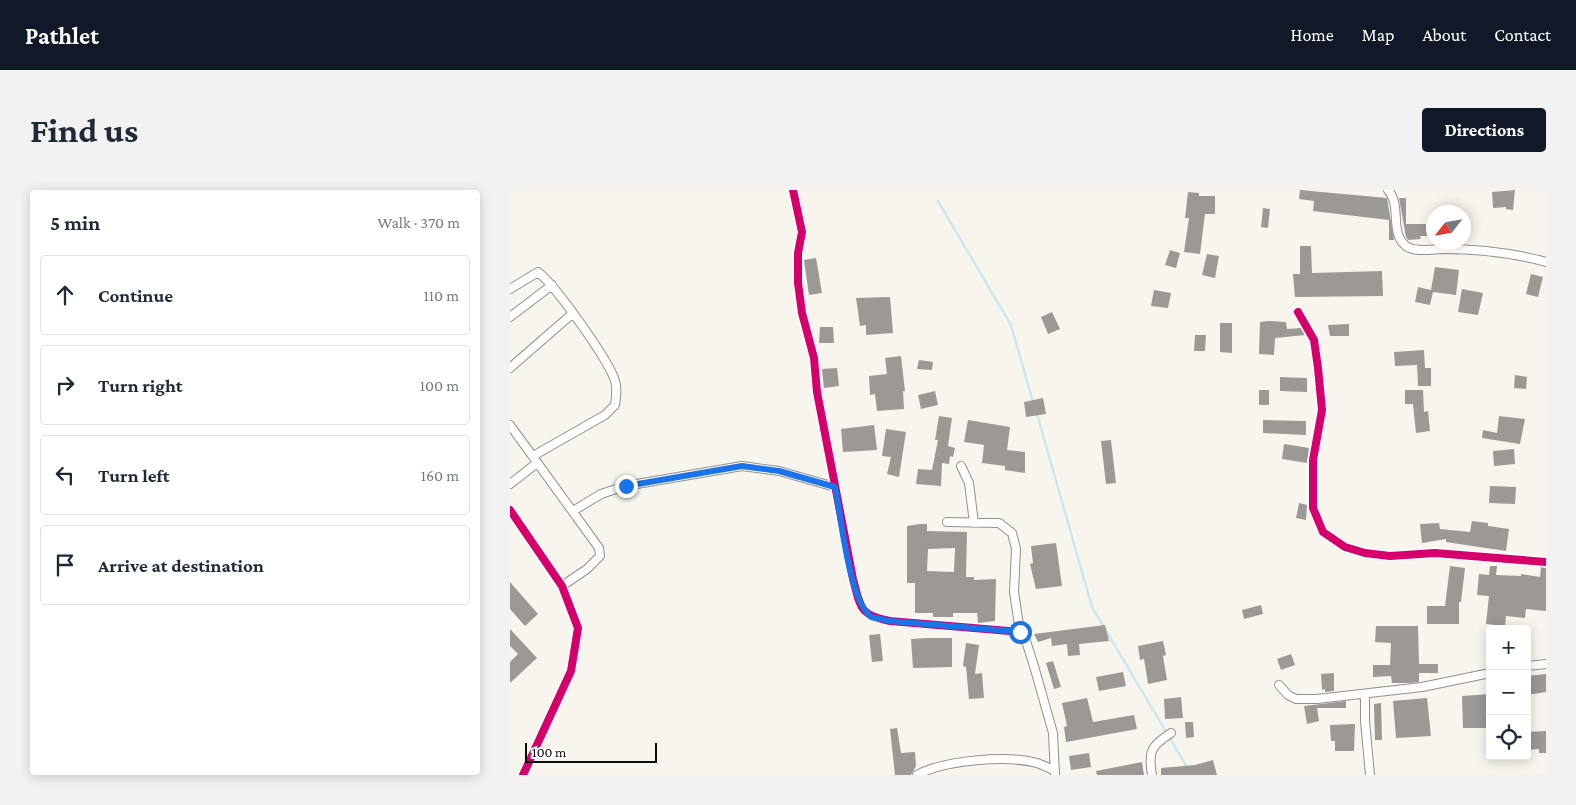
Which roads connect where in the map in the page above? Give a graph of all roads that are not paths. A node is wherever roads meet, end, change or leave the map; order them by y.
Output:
1 (793, 190) edge
2 (1388, 190) edge
3 (1546, 262) edge
4 (552, 285) junction
5 (510, 290) edge
6 (1298, 312) dead end
7 (572, 314) junction
8 (510, 317) edge
9 (510, 368) edge
10 (510, 425) edge
11 (535, 459) junction
12 (961, 466) dead end
13 (510, 484) edge
14 (835, 487) junction
15 (510, 510) edge
16 (573, 511) junction
17 (947, 522) dead end
18 (974, 523) junction
19 (1546, 562) edge
20 (562, 586) junction
21 (1020, 632) junction
22 (1546, 664) edge
23 (1531, 666) edge
24 (1486, 674) edge
25 (1279, 685) dead end
26 (1365, 694) junction
27 (1170, 733) dead end
28 (1055, 773) edge
29 (523, 775) edge
30 (917, 775) edge
31 (1152, 775) edge
32 (1370, 775) edge

1 - 14 street
2 - 3 street
4 - 5 street
4 - 7 street
4 - 8 street
6 - 19 street
7 - 9 street
7 - 11 street
10 - 11 street
11 - 13 street
11 - 16 street
12 - 18 street
14 - 16 street
14 - 21 street
15 - 20 street
16 - 20 street
17 - 18 street
18 - 21 street
20 - 29 street
21 - 28 street
22 - 23 street
24 - 26 street
25 - 26 street
26 - 32 street
27 - 31 street
28 - 30 street

